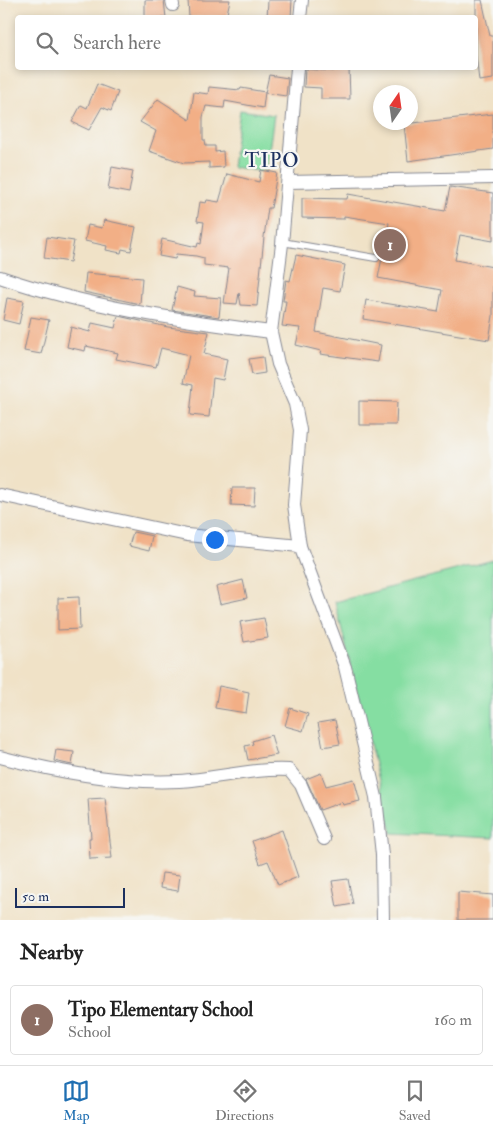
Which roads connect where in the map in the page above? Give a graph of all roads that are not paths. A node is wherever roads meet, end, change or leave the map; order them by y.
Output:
1 (302, 0) edge
2 (300, 15) edge
3 (297, 70) edge
4 (493, 178) edge
5 (288, 182) junction
6 (282, 242) junction
7 (376, 258) dead end
8 (0, 277) edge
9 (271, 332) junction
10 (0, 495) edge
11 (300, 546) junction
12 (0, 757) edge
13 (324, 840) dead end
14 (383, 915) edge

1 - 2 street
3 - 5 street
4 - 5 street
5 - 6 street
6 - 7 lane
6 - 9 street
8 - 9 street
9 - 11 street
10 - 11 street
11 - 14 street
12 - 13 street

